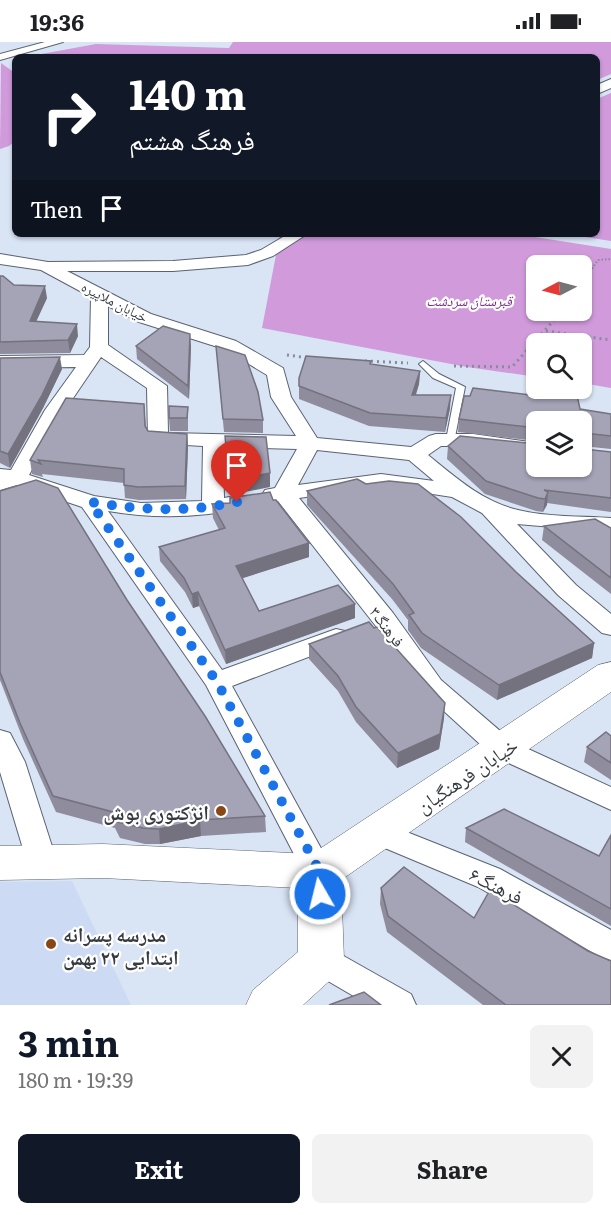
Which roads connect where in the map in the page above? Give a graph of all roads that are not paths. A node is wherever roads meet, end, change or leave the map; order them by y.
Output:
1 (58, 42) edge
2 (0, 57) edge
3 (294, 237) edge
4 (1, 262) edge
5 (45, 266) junction
6 (100, 293) junction
7 (94, 354) junction
8 (0, 362) edge
9 (423, 364) road end
10 (213, 440) junction
11 (451, 440) junction
12 (310, 443) junction
13 (526, 447) edge
14 (415, 454) junction
15 (6, 479) edge
16 (458, 491) junction
17 (283, 493) junction
18 (90, 502) junction
19 (213, 507) junction
20 (490, 508) junction
21 (611, 525) edge
22 (384, 619) junction
23 (611, 627) edge
24 (611, 674) edge
25 (217, 682) junction
26 (0, 740) edge
27 (503, 749) junction
28 (611, 799) edge
29 (379, 833) junction
30 (0, 862) edge
31 (42, 862) junction
32 (320, 872) junction
33 (611, 946) edge
34 (321, 960) junction
35 (270, 1005) edge
36 (399, 1005) edge

1 - 2 street
3 - 5 street
4 - 5 street, خیابان ملاپیره
5 - 6 street, خیابان ملاپیره
6 - 7 street
6 - 12 street, خیابان ملاپیره
7 - 8 street
7 - 10 street
7 - 15 street
9 - 11 lane
10 - 12 street
10 - 19 street
11 - 13 street
11 - 14 street
12 - 14 street
12 - 17 street
14 - 16 street
15 - 18 street
16 - 17 street
16 - 20 street
17 - 19 street
17 - 22 street, فرهنگ۳
18 - 19 street
18 - 25 street
20 - 21 street
20 - 23 street
22 - 25 street
22 - 27 street, فرهنگ۳
24 - 27 street, خیابان فرهنگیان
25 - 32 street
26 - 31 street
27 - 28 street, فرهنگ۳
27 - 29 street, خیابان فرهنگیان
29 - 32 street, خیابان فرهنگیان
29 - 33 street, فرهنگ۶
30 - 31 street
31 - 32 street
32 - 34 street
34 - 35 street
34 - 36 street

